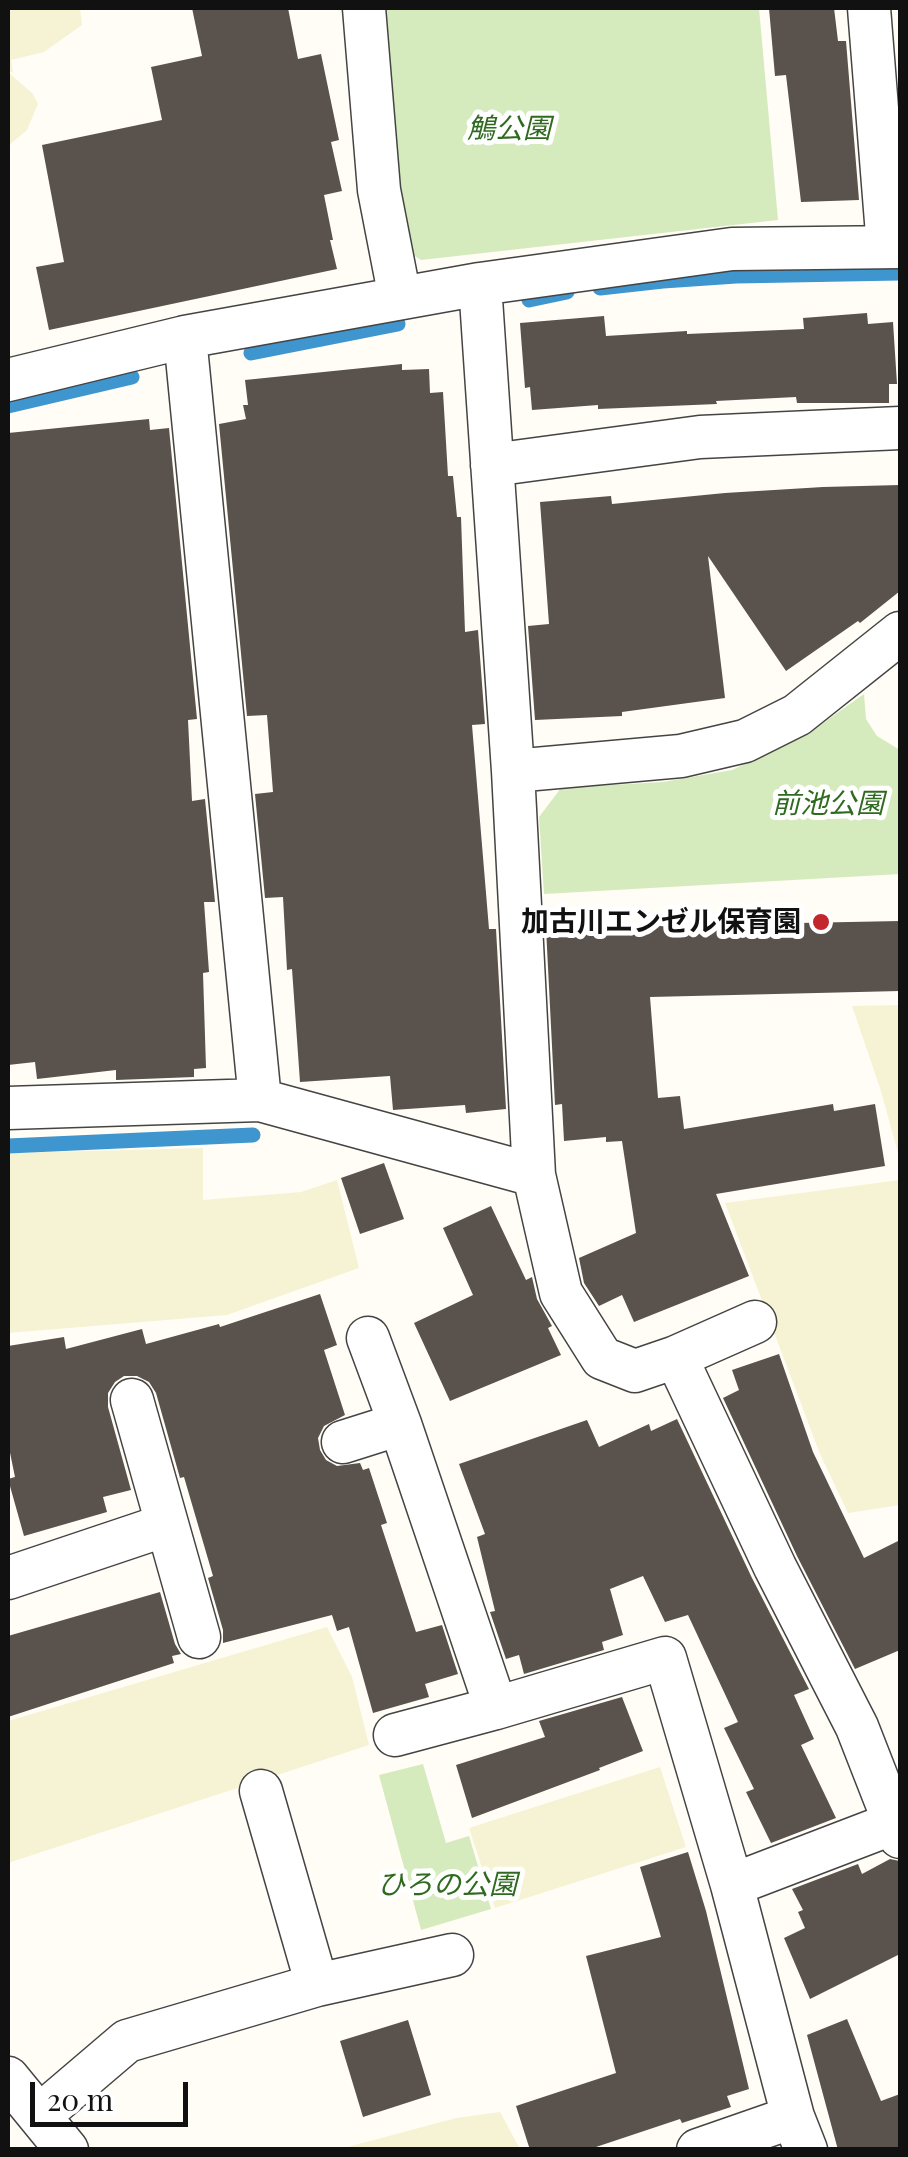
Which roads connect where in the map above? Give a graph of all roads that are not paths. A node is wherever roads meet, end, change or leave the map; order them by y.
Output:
1 (364, 8) edge
2 (869, 8) edge
3 (894, 247) edge
4 (480, 284) junction
5 (400, 298) junction
6 (184, 337) junction
7 (8, 380) edge
8 (900, 428) edge
9 (492, 465) junction
10 (900, 633) edge
11 (513, 771) junction
12 (260, 1100) junction
13 (8, 1108) edge
14 (534, 1175) junction
15 (755, 1322) dead end
16 (368, 1338) dead end
17 (676, 1357) junction
18 (132, 1400) dead end
19 (400, 1424) junction
20 (343, 1442) dead end
21 (166, 1525) junction
22 (8, 1578) edge
23 (199, 1637) dead end
24 (496, 1708) junction
25 (394, 1735) dead end
26 (260, 1791) dead end
27 (897, 1830) edge
28 (732, 1885) junction
29 (452, 1956) dead end
30 (317, 1985) junction
31 (8, 2078) edge
32 (39, 2116) junction
33 (799, 2133) edge
34 (67, 2150) edge
35 (698, 2150) edge

1 - 5 street
2 - 3 street
3 - 4 street
4 - 5 street
4 - 9 street
5 - 6 street
6 - 7 street
6 - 12 street
8 - 9 street
9 - 11 street
10 - 11 street
11 - 14 street
12 - 13 street
12 - 14 street
14 - 17 street
15 - 17 street
16 - 19 street
17 - 27 street
18 - 21 street
19 - 20 street
19 - 24 street
21 - 22 street
21 - 23 street
24 - 25 street
24 - 28 street
26 - 30 street
27 - 28 street
28 - 33 street
29 - 30 street
30 - 32 street
31 - 32 street
32 - 34 street
33 - 35 street

